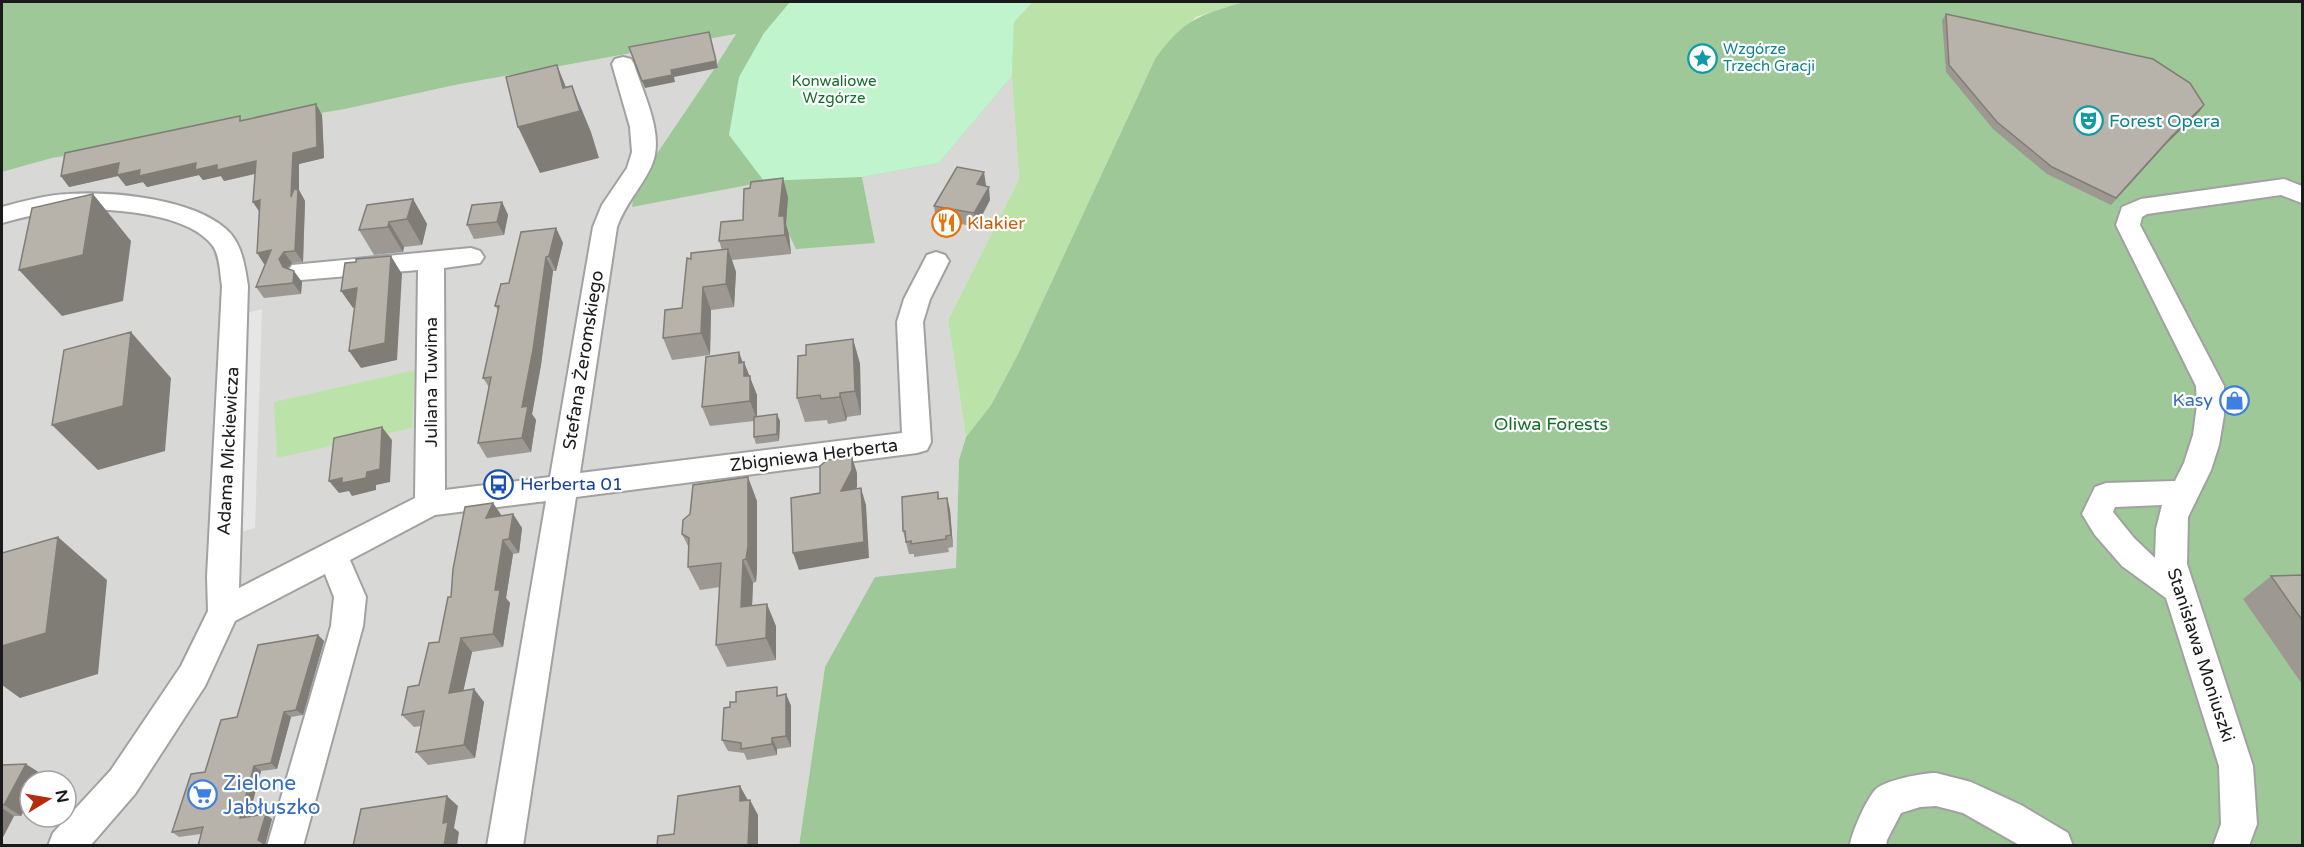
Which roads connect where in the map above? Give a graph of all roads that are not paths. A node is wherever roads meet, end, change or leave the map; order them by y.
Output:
1 (622, 64) dead end
2 (2302, 195) edge
3 (2, 215) edge
4 (471, 257) dead end
5 (431, 260) junction
6 (936, 261) dead end
7 (301, 271) dead end
8 (562, 486) junction
9 (2184, 493) junction
10 (430, 504) junction
11 (332, 554) junction
12 (2178, 589) junction
13 (224, 611) junction
14 (66, 846) edge
15 (285, 846) edge
16 (505, 846) edge
17 (1868, 846) edge
18 (2055, 846) edge
19 (2231, 846) edge

1 - 8 street, Stefana Żeromskiego
2 - 9 street, Stanisława Moniuszki
3 - 13 street, Adama Mickiewicza
4 - 5 street
5 - 7 street
5 - 10 street, Juliana Tuwima
6 - 8 street, Zbigniewa Herberta
8 - 10 street
8 - 16 street, Stefana Żeromskiego
9 - 12 street, Stanisława Moniuszki
9 - 12 street
10 - 11 street
11 - 13 street
11 - 15 street
12 - 19 street, Stanisława Moniuszki
13 - 14 street, Adama Mickiewicza
17 - 18 street

